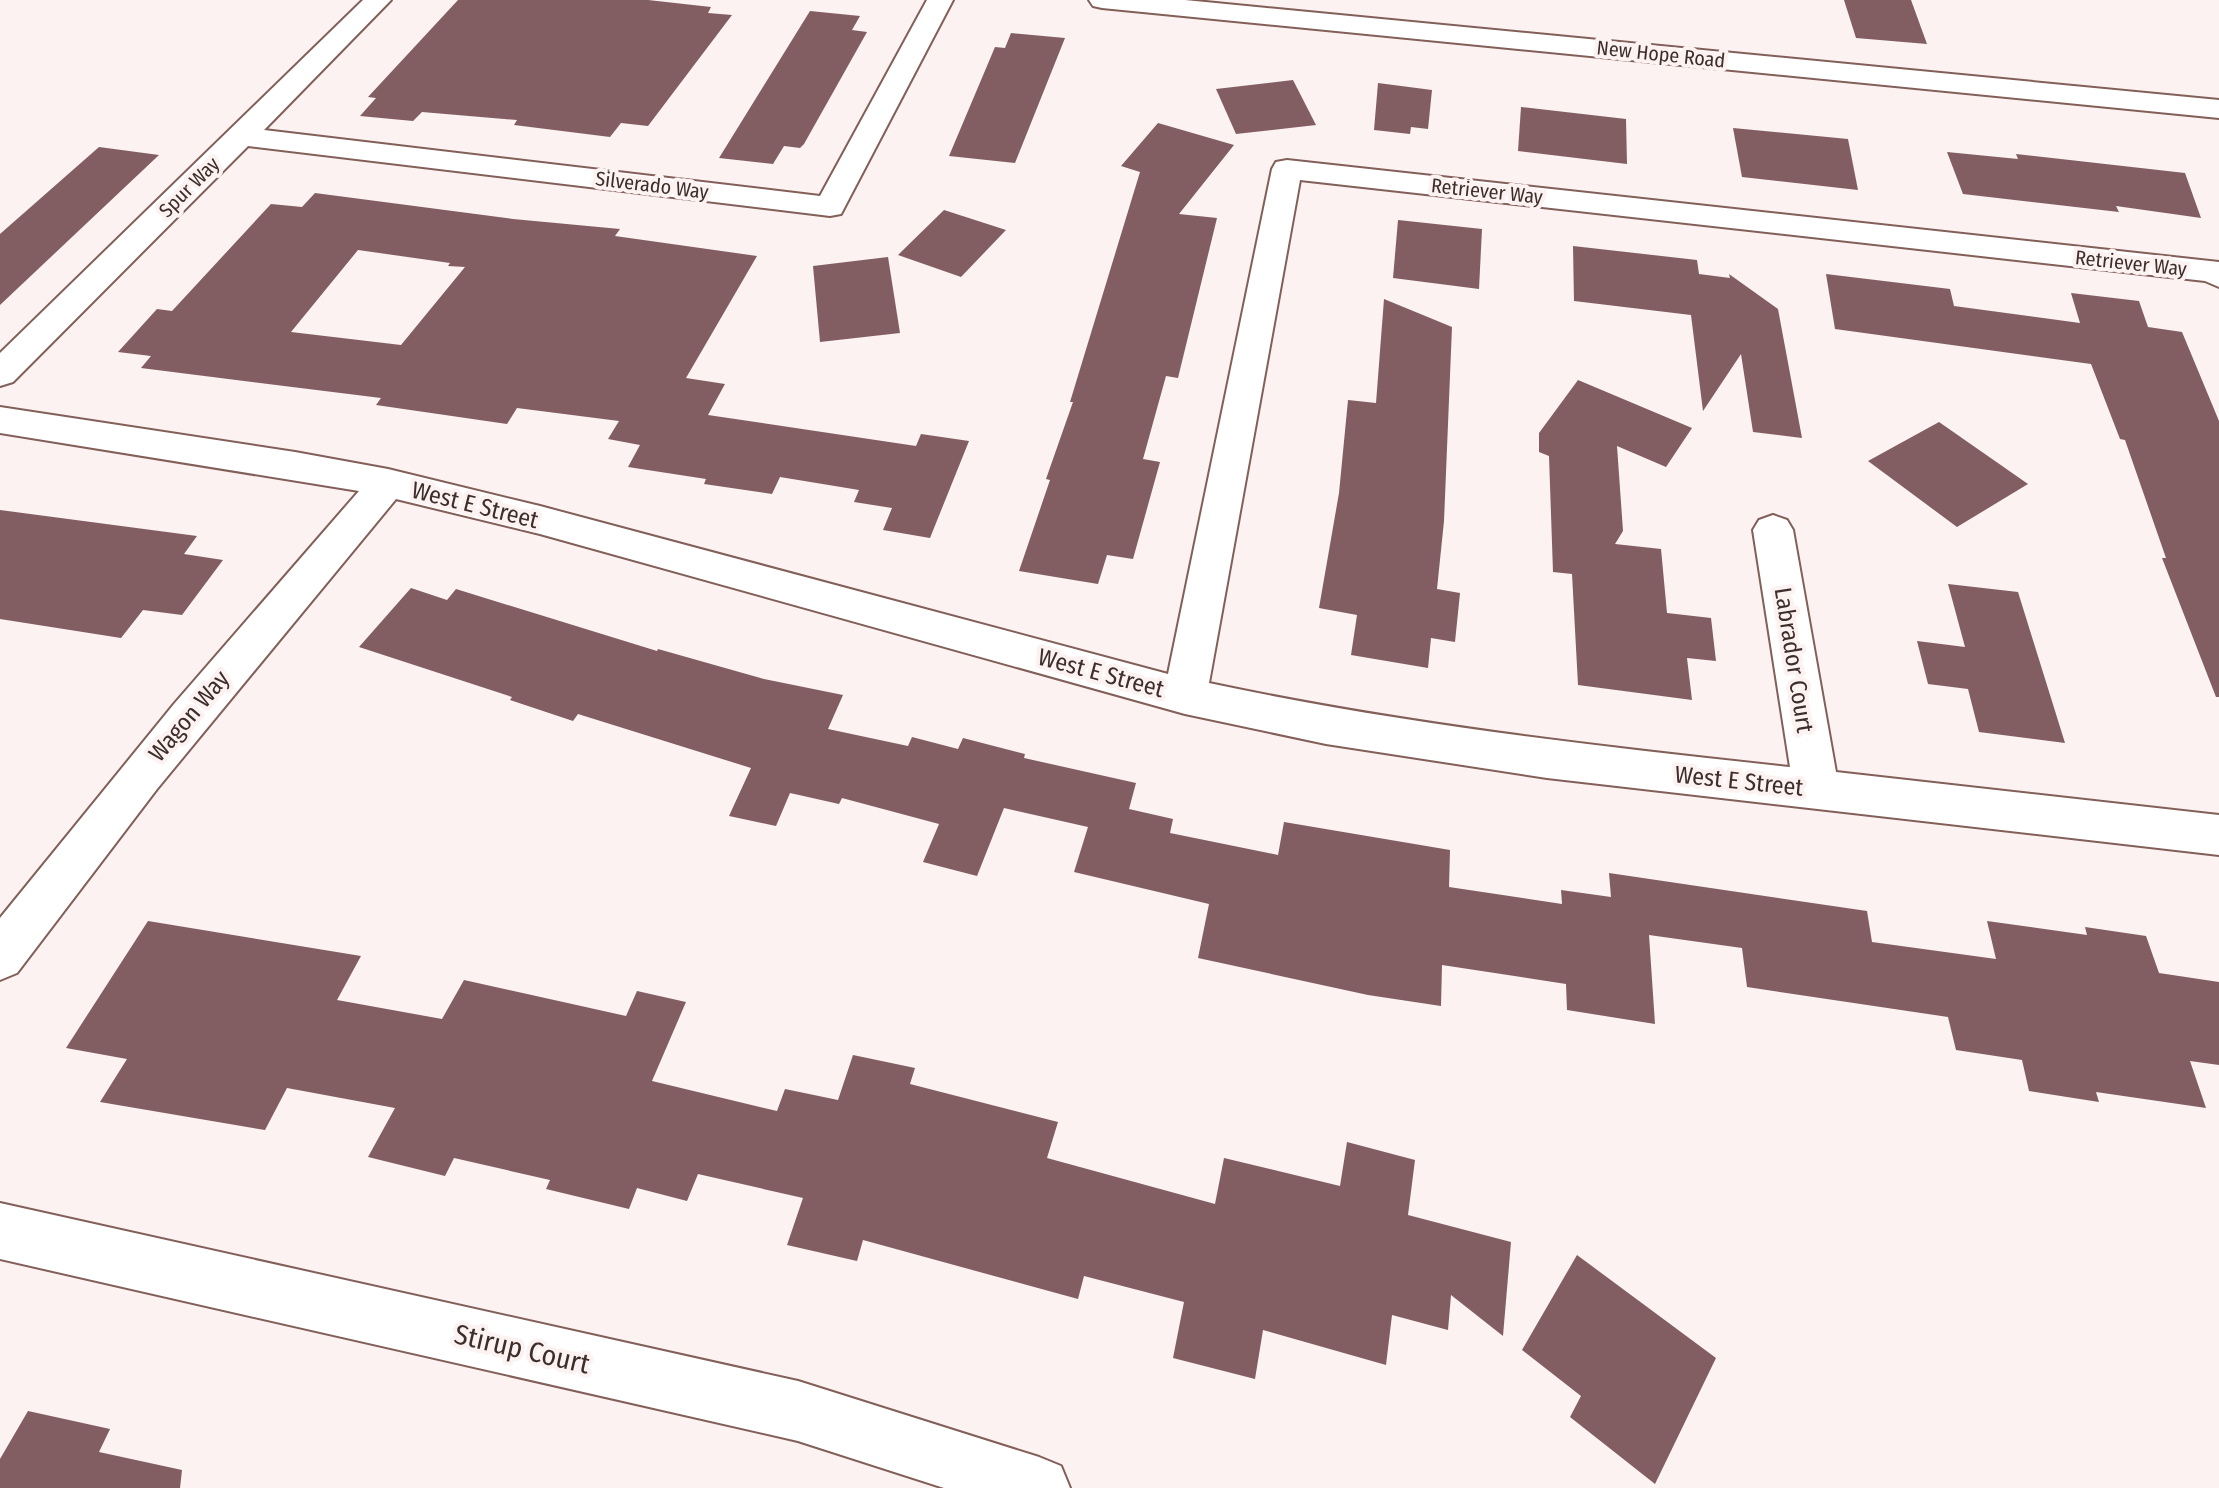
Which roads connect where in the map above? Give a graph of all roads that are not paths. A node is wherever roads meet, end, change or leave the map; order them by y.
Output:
1 (378, 0) edge
2 (940, 0) edge
3 (1102, 0) edge
4 (2219, 109) edge
5 (241, 136) junction
6 (2219, 277) edge
7 (0, 374) edge
8 (0, 420) edge
9 (388, 483) junction
10 (1773, 530) dead end
11 (1185, 696) junction
12 (1816, 789) junction
13 (2219, 835) edge
14 (0, 957) edge
15 (0, 1231) edge
16 (1039, 1488) edge

1 - 5 street, Spur Way
2 - 5 street, Silverado Way
3 - 4 street, New Hope Road
5 - 7 street, Spur Way
6 - 11 street, Retriever Way
8 - 9 street, West E Street
9 - 11 street, West E Street
9 - 14 street, Wagon Way
10 - 12 street, Labrador Court
11 - 12 street, West E Street
12 - 13 street, West E Street
15 - 16 street, Stirup Court

